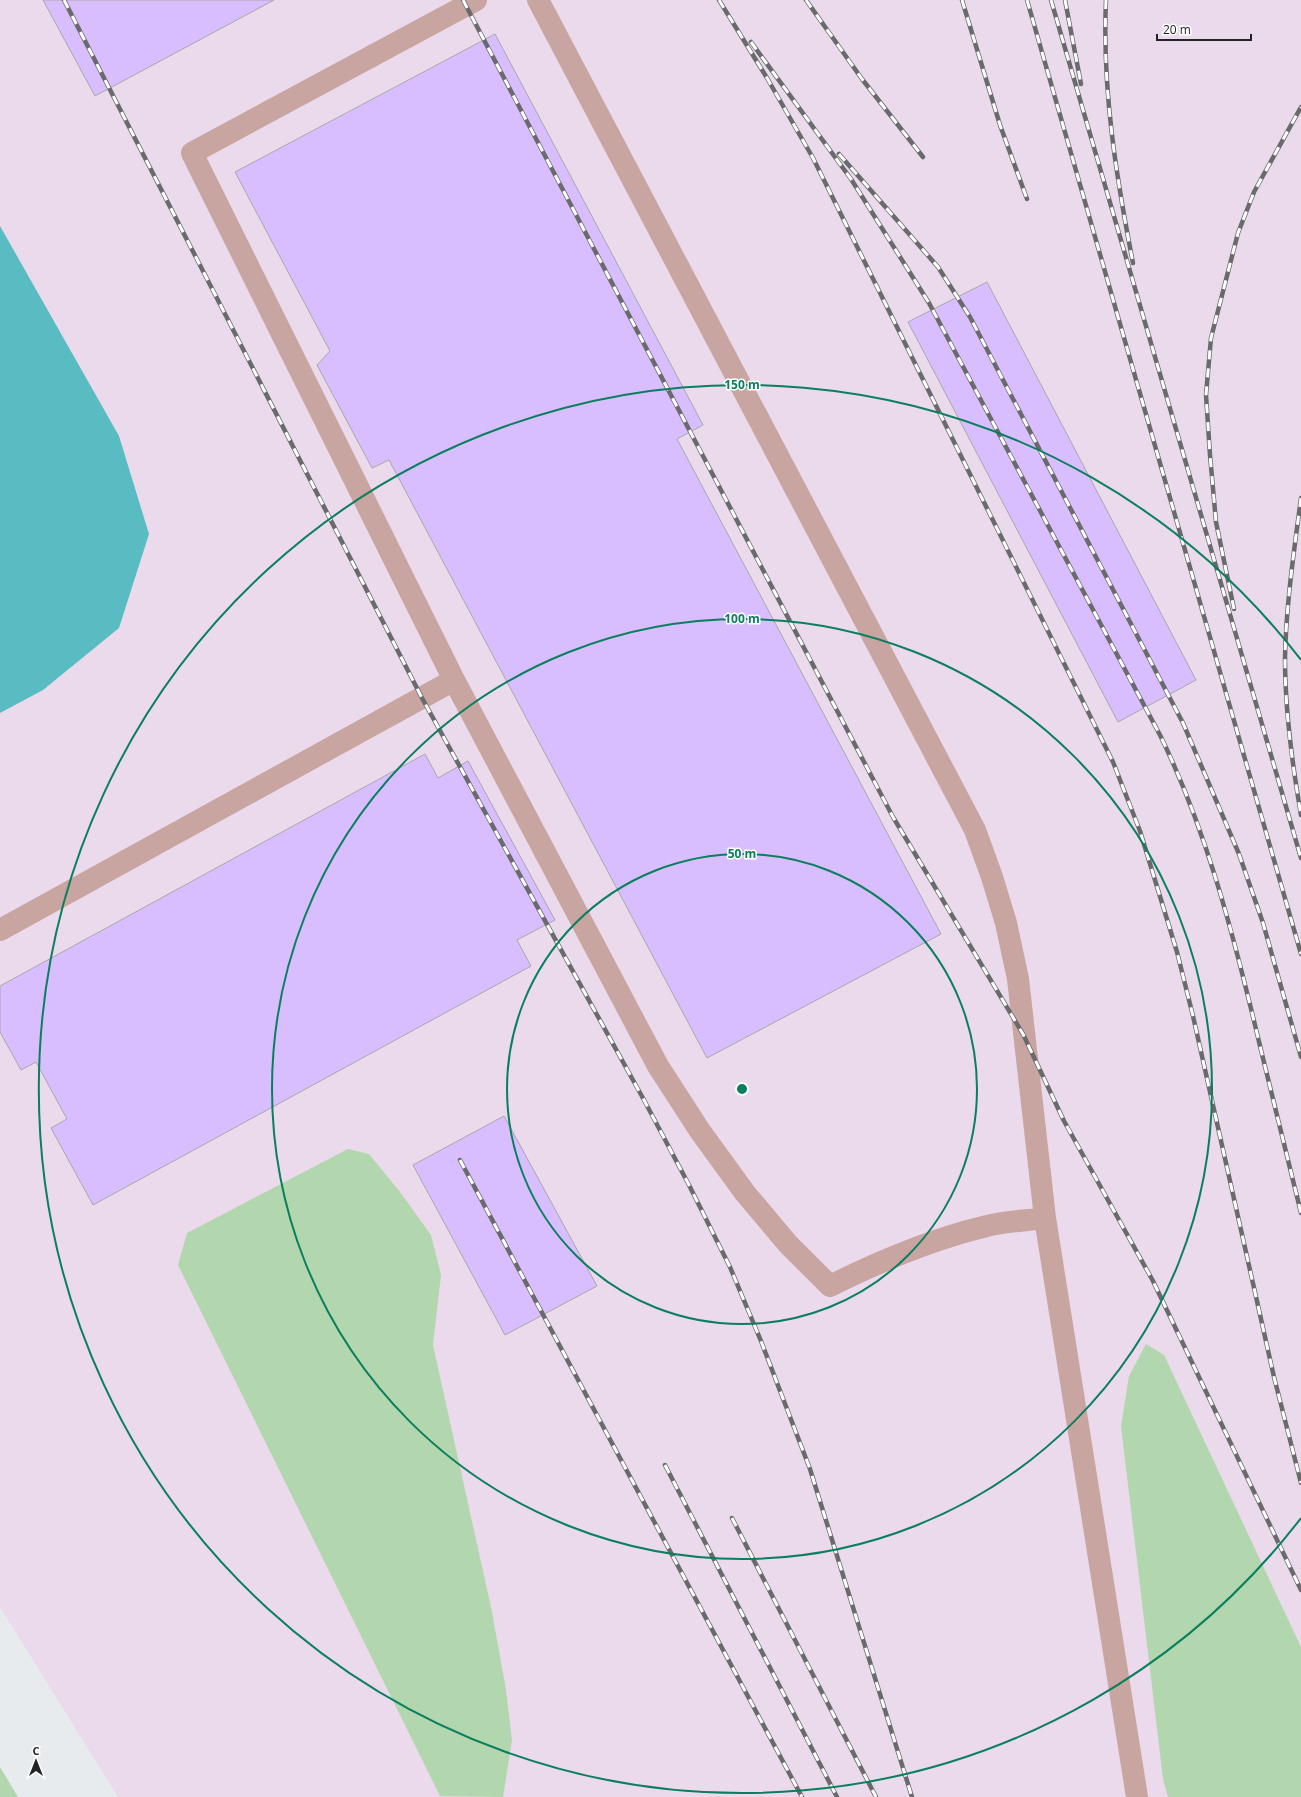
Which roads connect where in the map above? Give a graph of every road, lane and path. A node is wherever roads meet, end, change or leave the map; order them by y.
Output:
1 (476, 0) edge
2 (538, 0) edge
3 (454, 680) junction
4 (0, 930) edge
5 (1045, 1218) junction
6 (1137, 1797) edge

1 - 3 lane
2 - 5 lane
3 - 4 lane
3 - 5 lane
5 - 6 lane

